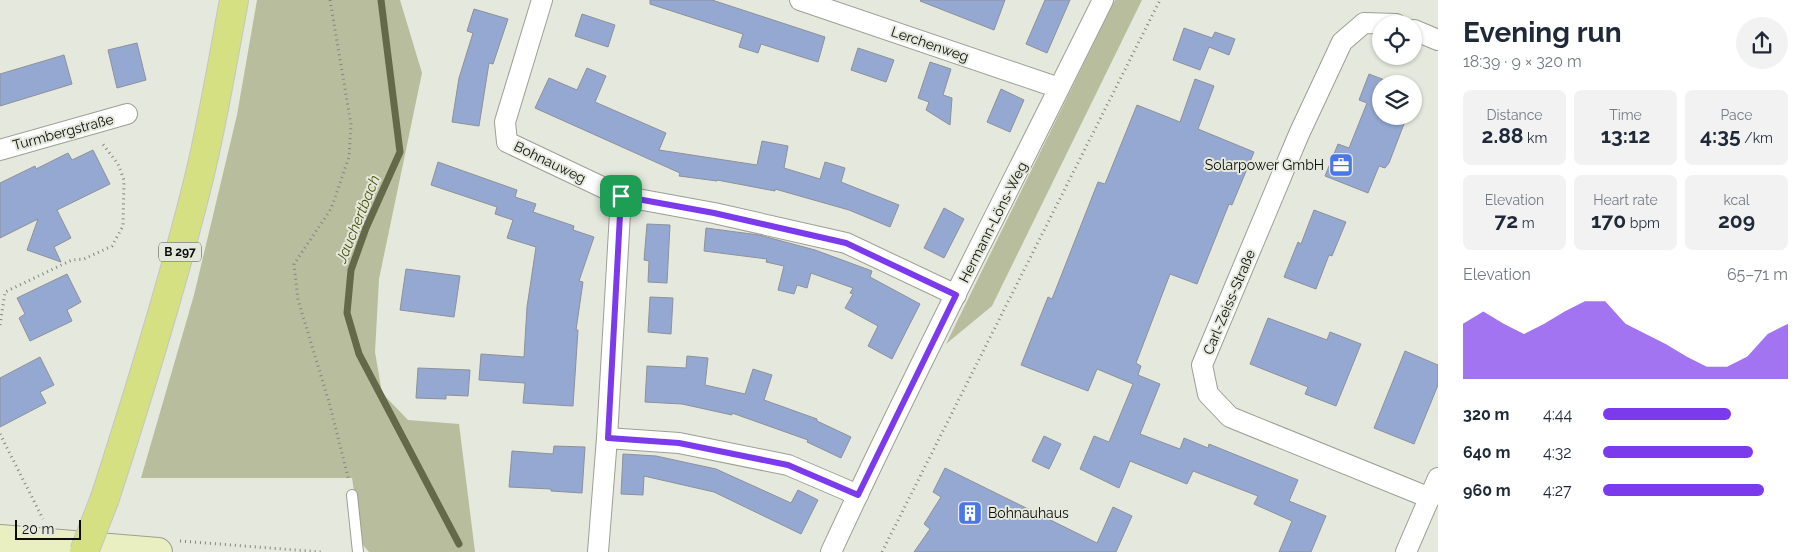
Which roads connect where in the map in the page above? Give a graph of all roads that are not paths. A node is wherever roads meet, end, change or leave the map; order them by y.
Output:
1 (234, 0) edge
2 (542, 0) edge
3 (800, 0) edge
4 (1103, 0) edge
5 (1372, 23) edge
6 (1422, 33) edge
7 (1438, 40) edge
8 (1060, 88) junction
9 (127, 114) dead end
10 (0, 150) edge
11 (621, 196) junction
12 (956, 295) junction
13 (608, 438) junction
14 (1438, 478) edge
15 (352, 495) road end
16 (858, 495) junction
17 (1430, 498) junction
18 (0, 539) edge
19 (84, 552) edge
20 (158, 552) edge
21 (358, 552) edge
22 (598, 552) edge
23 (832, 552) edge
24 (1406, 552) edge

1 - 19 main road, B 297, bridge
2 - 11 street, Bohnauweg
3 - 8 street, Lerchenweg
4 - 8 street, Hermann-Löns-Weg
5 - 17 street, Carl-Zeiss-Straße
6 - 7 street
8 - 12 street, Hermann-Löns-Weg
9 - 10 street, Turmbergstraße
11 - 12 street
11 - 13 street
12 - 16 street, Hermann-Löns-Weg
13 - 16 street
13 - 22 street
14 - 17 street
15 - 21 lane
16 - 23 street, Hermann-Löns-Weg
17 - 24 street
18 - 20 street

